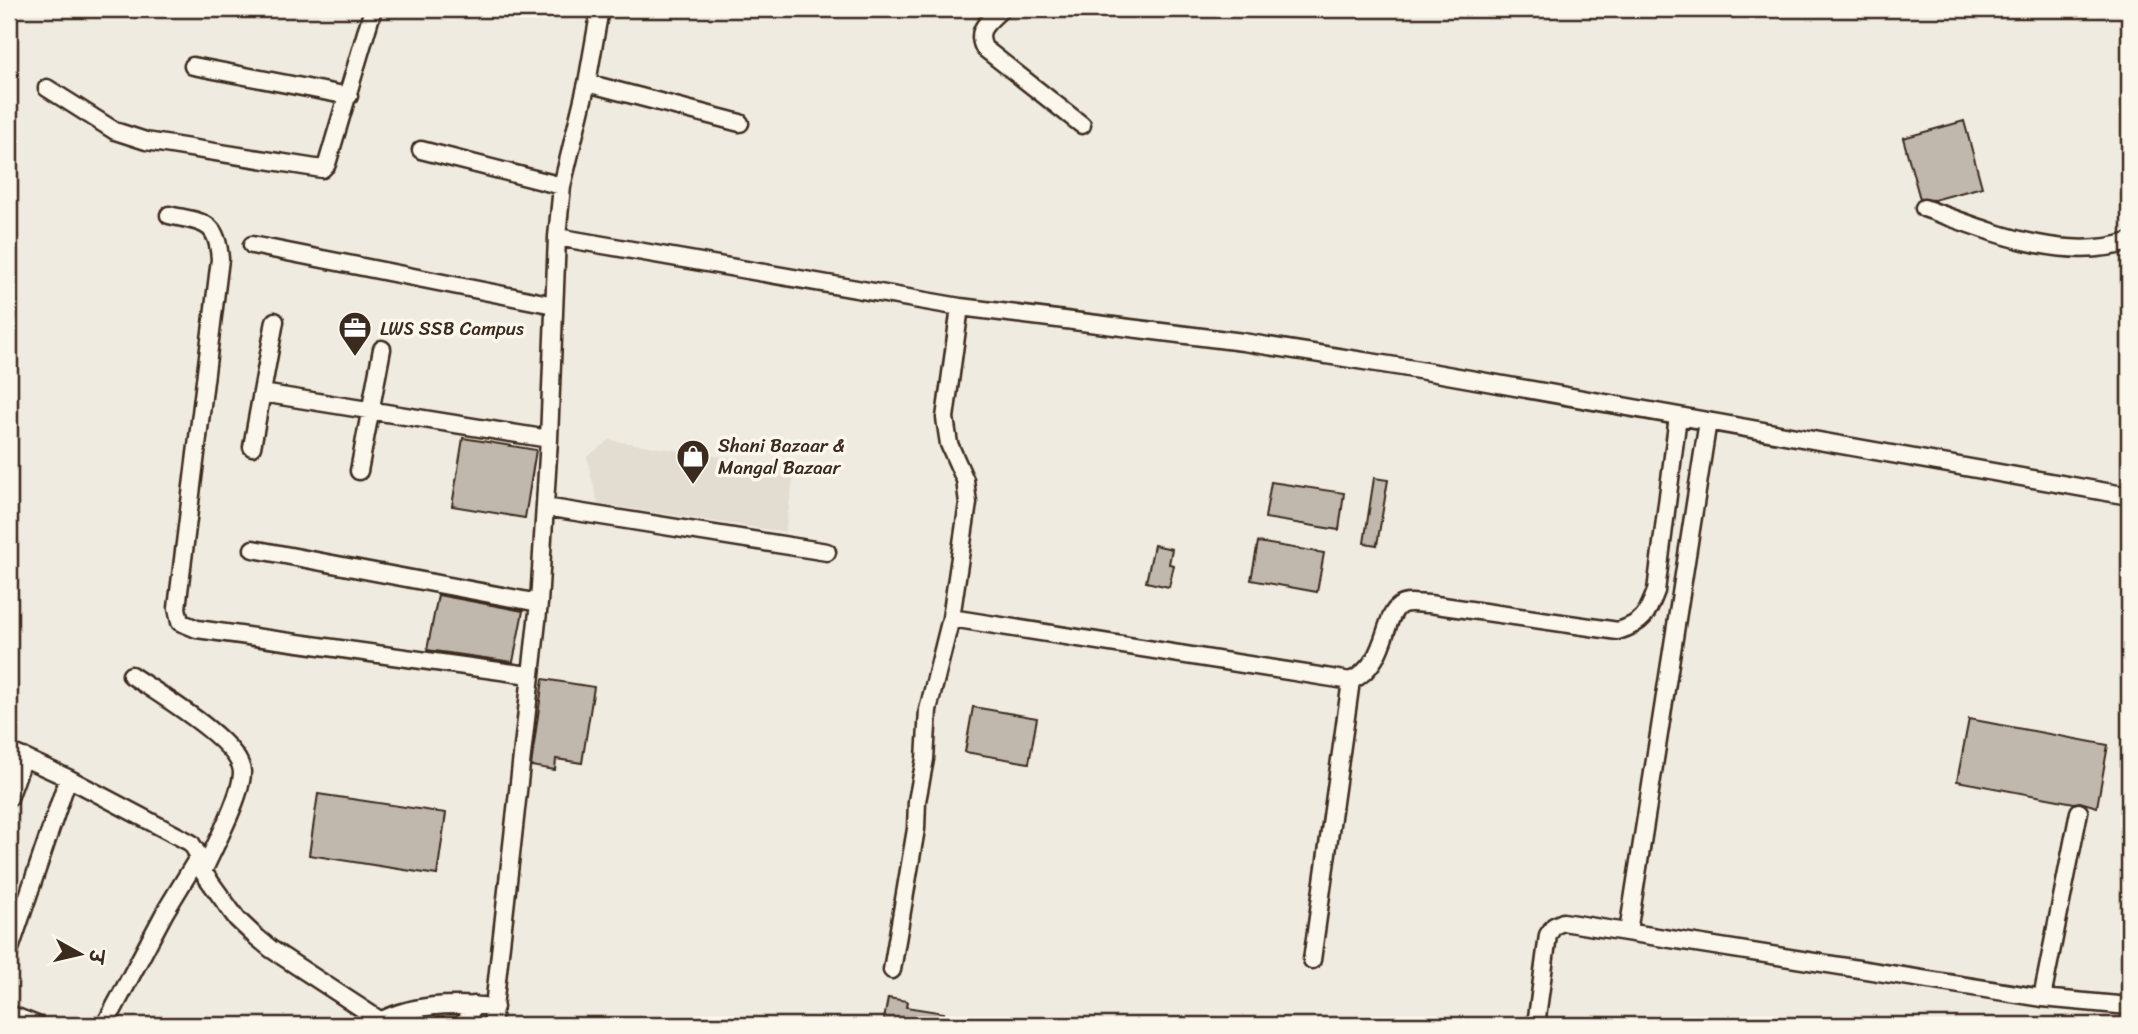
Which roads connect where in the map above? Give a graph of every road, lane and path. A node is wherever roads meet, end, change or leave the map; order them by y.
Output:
1 (373, 9) edge
2 (600, 9) edge
3 (1000, 9) edge
4 (193, 66) dead end
5 (587, 83) junction
6 (47, 88) dead end
7 (349, 96) junction
8 (740, 123) dead end
9 (1083, 125) dead end
10 (421, 150) dead end
11 (562, 186) junction
12 (1923, 208) dead end
13 (169, 215) dead end
14 (557, 237) junction
15 (2129, 242) edge
16 (253, 246) dead end
17 (554, 305) junction
18 (960, 307) junction
19 (275, 321) dead end
20 (382, 349) dead end
21 (262, 393) junction
22 (371, 411) junction
23 (1678, 416) junction
24 (1708, 421) junction
25 (549, 439) junction
26 (252, 447) dead end
27 (359, 471) dead end
28 (2129, 496) edge
29 (545, 507) junction
30 (253, 549) dead end
31 (827, 552) dead end
32 (539, 603) junction
33 (951, 618) junction
34 (131, 675) dead end
35 (529, 675) junction
36 (1352, 681) junction
37 (16, 754) edge
38 (68, 778) junction
39 (9, 798) edge
40 (2079, 812) dead end
41 (201, 864) junction
42 (1628, 932) junction
43 (9, 952) edge
44 (1312, 960) dead end
45 (892, 970) dead end
46 (2042, 998) junction
47 (474, 1005) junction
48 (2129, 1006) edge
49 (495, 1007) junction
50 (377, 1023) edge
51 (105, 1025) edge
52 (464, 1025) edge
53 (492, 1025) edge
54 (1536, 1025) edge

1 - 7 street
2 - 5 street
3 - 9 street
4 - 7 street
5 - 8 street
5 - 11 street
6 - 7 street
10 - 11 street
11 - 14 street
12 - 15 street
13 - 35 street
14 - 17 street
14 - 18 street
16 - 17 street
17 - 25 street
18 - 23 street
18 - 33 street
19 - 21 street
20 - 22 street
21 - 22 street
21 - 26 street
22 - 25 street
22 - 27 street
23 - 24 street
23 - 36 street
24 - 28 street
24 - 42 street
25 - 29 street
29 - 31 street
29 - 32 street
30 - 32 street
32 - 35 street
33 - 36 street
33 - 45 street
34 - 41 street
35 - 49 street
36 - 44 street
37 - 38 street
37 - 39 street
38 - 41 street
38 - 43 street
40 - 46 street
41 - 50 street
41 - 51 street
42 - 46 street
42 - 54 street
46 - 48 street
47 - 49 street
47 - 50 street
47 - 52 street
49 - 53 street

